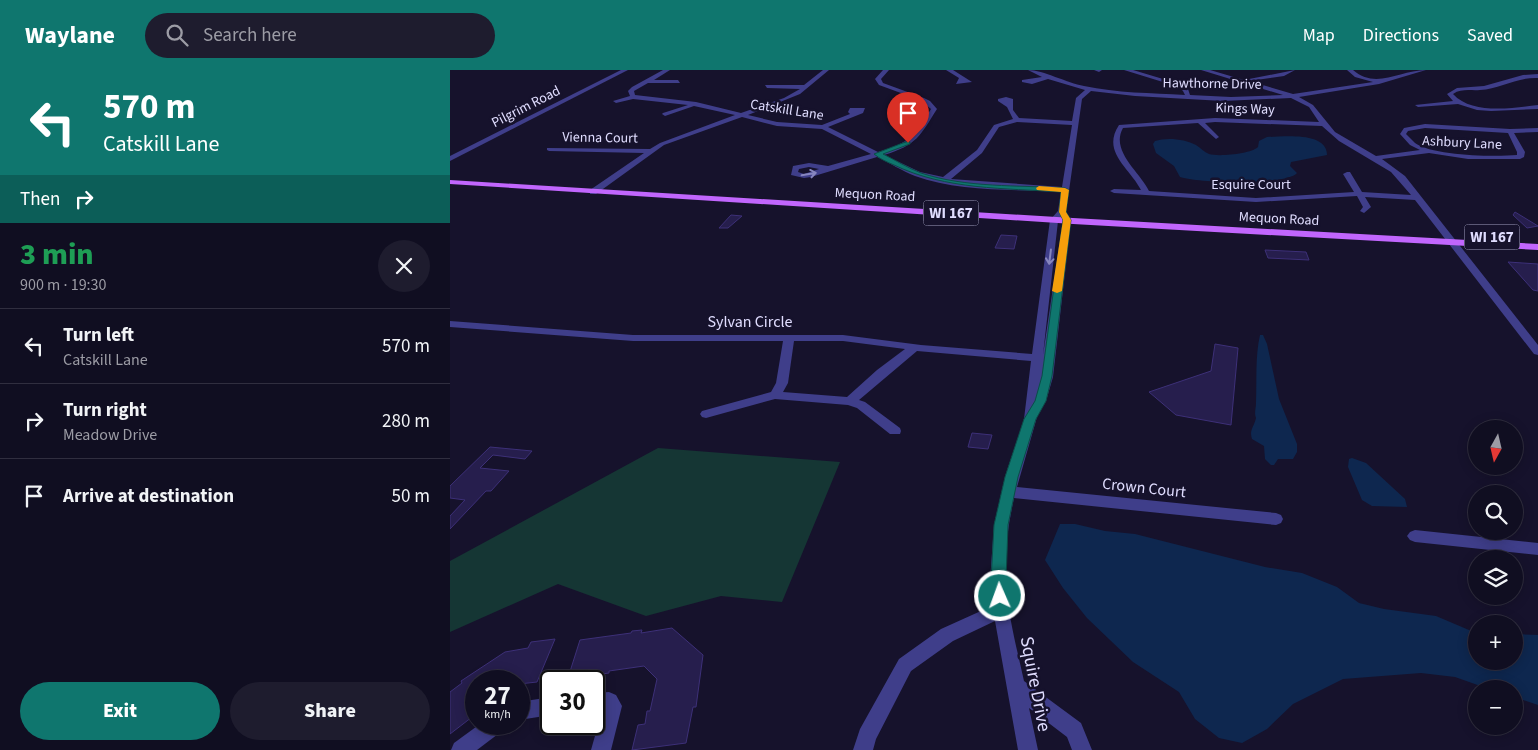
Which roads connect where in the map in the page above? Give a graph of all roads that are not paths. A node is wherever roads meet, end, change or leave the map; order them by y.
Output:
1 (625, 70) edge
2 (667, 70) edge
3 (826, 70) edge
4 (886, 70) edge
5 (949, 70) edge
6 (1031, 70) edge
7 (1127, 70) edge
8 (1204, 70) edge
9 (1292, 70) edge
10 (1350, 70) edge
11 (1423, 70) edge
12 (1538, 76) edge
13 (962, 78) dead end
14 (1046, 78) junction
15 (1036, 79) dead end
16 (1244, 80) junction
17 (648, 81) junction
18 (678, 82) dead end
19 (1380, 82) junction
20 (767, 86) dead end
21 (806, 87) junction
22 (1090, 89) junction
23 (1290, 95) junction
24 (633, 97) junction
25 (1188, 97) junction
26 (701, 100) junction
27 (616, 101) dead end
28 (1460, 102) junction
29 (1418, 105) dead end
30 (1009, 106) dead end
31 (1538, 107) edge
32 (665, 114) dead end
33 (853, 114) dead end
34 (739, 115) junction
35 (1017, 120) junction
36 (1200, 120) junction
37 (766, 121) junction
38 (1075, 123) junction
39 (777, 124) junction
40 (1322, 124) junction
41 (756, 127) dead end
42 (823, 127) junction
43 (764, 129) dead end
44 (1538, 130) edge
45 (1510, 131) junction
46 (1216, 137) dead end
47 (492, 139) junction
48 (549, 149) dead end
49 (651, 151) junction
50 (1429, 151) junction
51 (877, 154) junction
52 (1377, 158) junction
53 (450, 159) edge
54 (450, 163) edge
55 (828, 168) dead end
56 (1346, 174) dead end
57 (453, 176) edge
58 (944, 180) junction
59 (450, 182) edge
60 (602, 186) junction
61 (1065, 190) junction
62 (1114, 191) dead end
63 (593, 192) junction
64 (1147, 194) junction
65 (1358, 194) junction
66 (1417, 198) junction
67 (1364, 211) dead end
68 (1062, 217) junction
69 (1329, 232) junction
70 (1449, 239) junction
71 (1538, 241) edge
72 (1538, 247) edge
73 (450, 324) edge
74 (789, 338) junction
75 (914, 347) junction
76 (1538, 352) edge
77 (1036, 358) junction
78 (1049, 359) junction
79 (775, 395) junction
80 (850, 401) junction
81 (706, 414) dead end
82 (1030, 419) junction
83 (895, 431) dead end
84 (1008, 492) junction
85 (1276, 518) dead end
86 (1415, 536) dead end
87 (1538, 549) edge
88 (1001, 610) junction
89 (1014, 684) junction
90 (605, 701) edge
91 (481, 735) edge
92 (461, 750) edge
93 (601, 750) edge
94 (863, 750) edge
95 (1028, 750) edge
96 (1082, 750) edge

1 - 47 street, Pilgrim Road
2 - 17 street
3 - 21 street
4 - 51 street
5 - 13 street
6 - 14 street, Hawthorne Drive
7 - 25 street
8 - 16 street
9 - 16 street
10 - 19 street
11 - 19 street, Hawthorne Drive
12 - 28 street
14 - 15 street
14 - 22 street, Hawthorne Drive
16 - 23 street
17 - 18 street
17 - 24 street
19 - 23 street, Hawthorne Drive
20 - 21 street
21 - 34 street
22 - 25 street, Hawthorne Drive
22 - 38 street, Squire Drive
23 - 25 street, Hawthorne Drive
23 - 40 street
24 - 26 street, Catskill Lane
24 - 27 street, Catskill Lane
26 - 32 street
26 - 34 street, Catskill Lane
28 - 29 street
28 - 31 street
30 - 35 street
33 - 42 street
34 - 37 street, Catskill Lane
34 - 49 street
35 - 38 street
35 - 58 street
36 - 40 street, Kings Way
36 - 46 street
36 - 64 street, Kings Way
37 - 39 street, Catskill Lane
37 - 41 street
38 - 61 street, Squire Drive
39 - 42 street, Catskill Lane
39 - 43 street
40 - 52 street
42 - 51 street, Catskill Lane
44 - 45 street, Ashbury Lane
45 - 50 street, Ashbury Lane
45 - 50 street
47 - 53 street, Pilgrim Road
47 - 54 street, Pilgrim Road
48 - 49 street, Vienna Court
49 - 60 street
50 - 52 street, Ashbury Lane
51 - 55 street
51 - 58 street, Catskill Lane
52 - 66 street
56 - 65 street
57 - 60 main road, Mequon Road / WI 167
58 - 61 street, Catskill Lane
59 - 63 main road, Mequon Road / WI 167
60 - 63 street
60 - 68 main road, Mequon Road / WI 167
61 - 68 street, Squire Drive
62 - 64 street, Esquire Court
63 - 68 main road, Mequon Road / WI 167
64 - 65 street, Esquire Court
65 - 66 street, Esquire Court
65 - 67 street
66 - 70 street
68 - 69 main road, Mequon Road / WI 167
68 - 69 main road, Mequon Road / WI 167
68 -> 77 street, Squire Drive
68 - 78 street, Squire Drive
69 - 70 main road, Mequon Road / WI 167
69 - 70 main road, Mequon Road / WI 167
70 - 71 main road
70 - 72 main road, Mequon Road / WI 167
70 - 76 street
73 - 74 street, Sylvan Circle
74 - 75 street, Sylvan Circle
74 - 79 street
75 - 77 street, Sylvan Circle
75 - 80 street
77 - 78 street, Sylvan Circle
77 - 82 street, Squire Drive
78 - 82 street, Squire Drive
79 - 80 street
79 - 81 street
80 - 83 street
82 - 84 street, Squire Drive
84 - 85 street, Crown Court
84 - 88 street, Squire Drive
86 - 87 street
88 - 89 street, Squire Drive
88 - 94 street
89 - 95 street, Squire Drive
89 - 96 street
90 - 93 street
91 - 92 street

